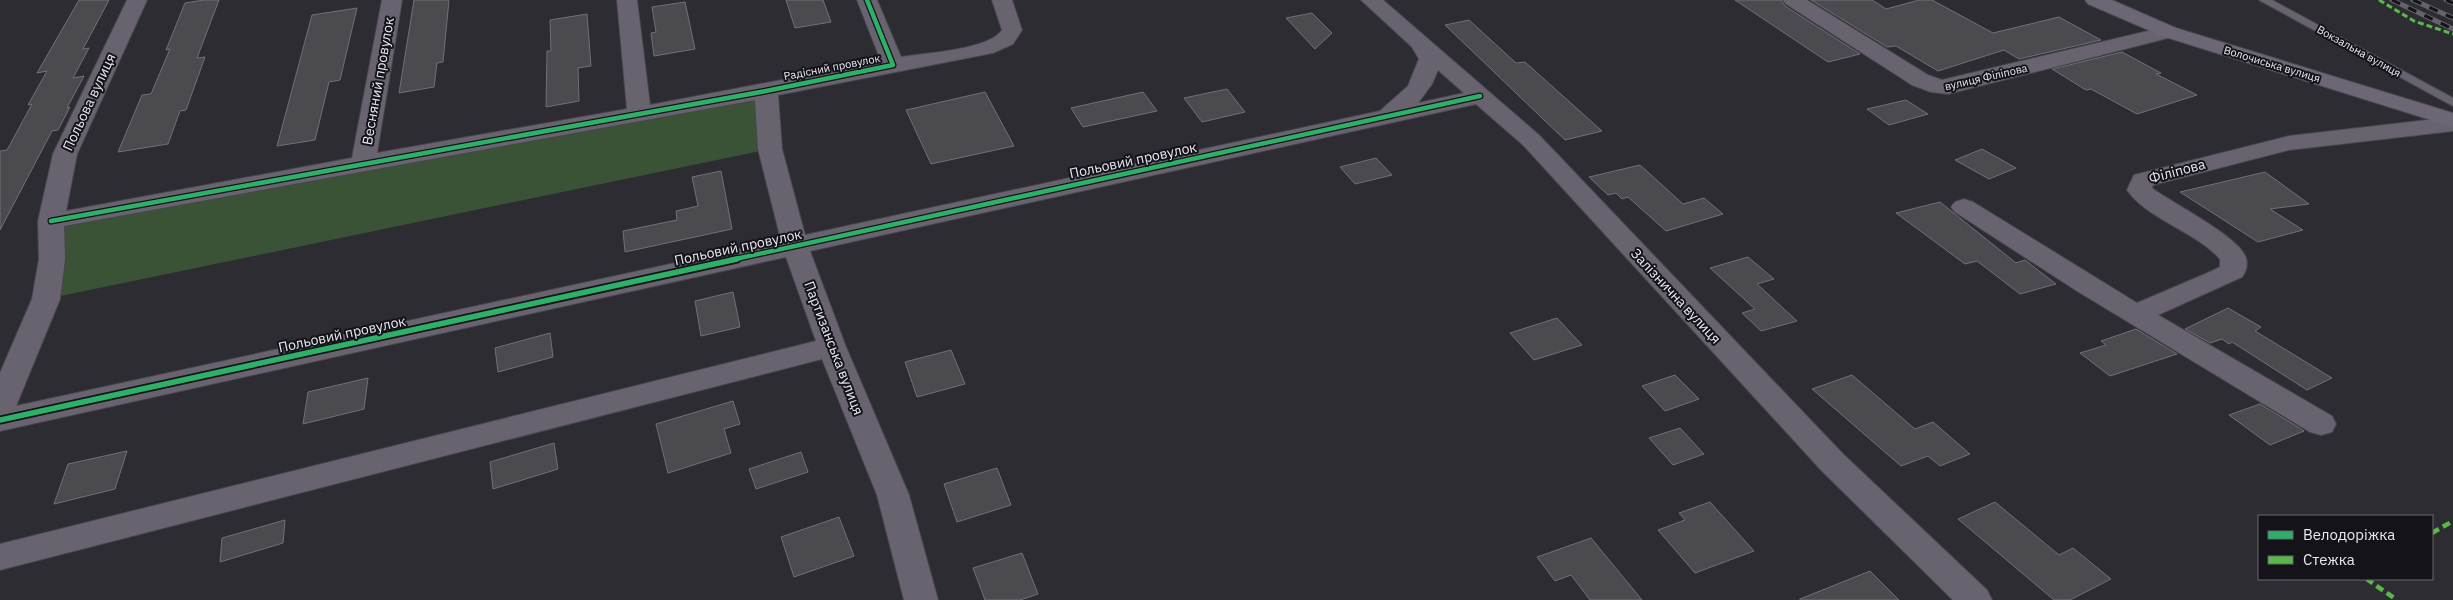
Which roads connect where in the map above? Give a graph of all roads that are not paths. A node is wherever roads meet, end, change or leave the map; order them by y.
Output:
1 (137, 0) edge
2 (392, 0) edge
3 (627, 0) edge
4 (866, 0) edge
5 (1002, 0) edge
6 (1371, 0) edge
7 (1793, 0) edge
8 (2095, 0) edge
9 (2264, 0) edge
10 (2169, 32) junction
11 (1420, 43) junction
12 (893, 65) junction
13 (766, 91) junction
14 (1480, 96) junction
15 (2453, 103) edge
16 (639, 113) junction
17 (1385, 117) junction
18 (2453, 120) edge
19 (2453, 124) edge
20 (363, 163) junction
21 (1964, 207) dead end
22 (51, 222) junction
23 (795, 246) junction
24 (2137, 313) junction
25 (832, 347) junction
26 (0, 408) edge
27 (0, 420) edge
28 (2321, 424) dead end
29 (0, 556) edge
30 (921, 600) edge
31 (1975, 600) edge

1 - 22 street, Польова вулиця
2 - 20 street, Весняний провулок
3 - 16 street
4 - 12 street, Радісний провулок
5 - 12 street
6 - 11 street, Залізнична вулиця
7 - 10 street, вулиця Філіпова
8 - 10 main road, Волочиська вулиця
9 - 15 lane, Вокзальна вулиця
10 - 18 main road, Волочиська вулиця
11 - 14 street, Залізнична вулиця
11 - 17 street
12 - 13 street, Радісний провулок
13 - 16 street, Радісний провулок
13 - 23 street, Партизанська вулиця
14 - 17 street, Польовий провулок
14 - 31 street, Залізнична вулиця
16 - 20 street, Радісний провулок
17 - 23 street, Польовий провулок
19 - 24 street, Філіпова
20 - 22 street, Радісний провулок
21 - 24 street
22 - 26 street, Польова вулиця
23 - 25 street, Партизанська вулиця
23 - 27 street, Польовий провулок
24 - 28 street
25 - 29 street
25 - 30 street, Партизанська вулиця

